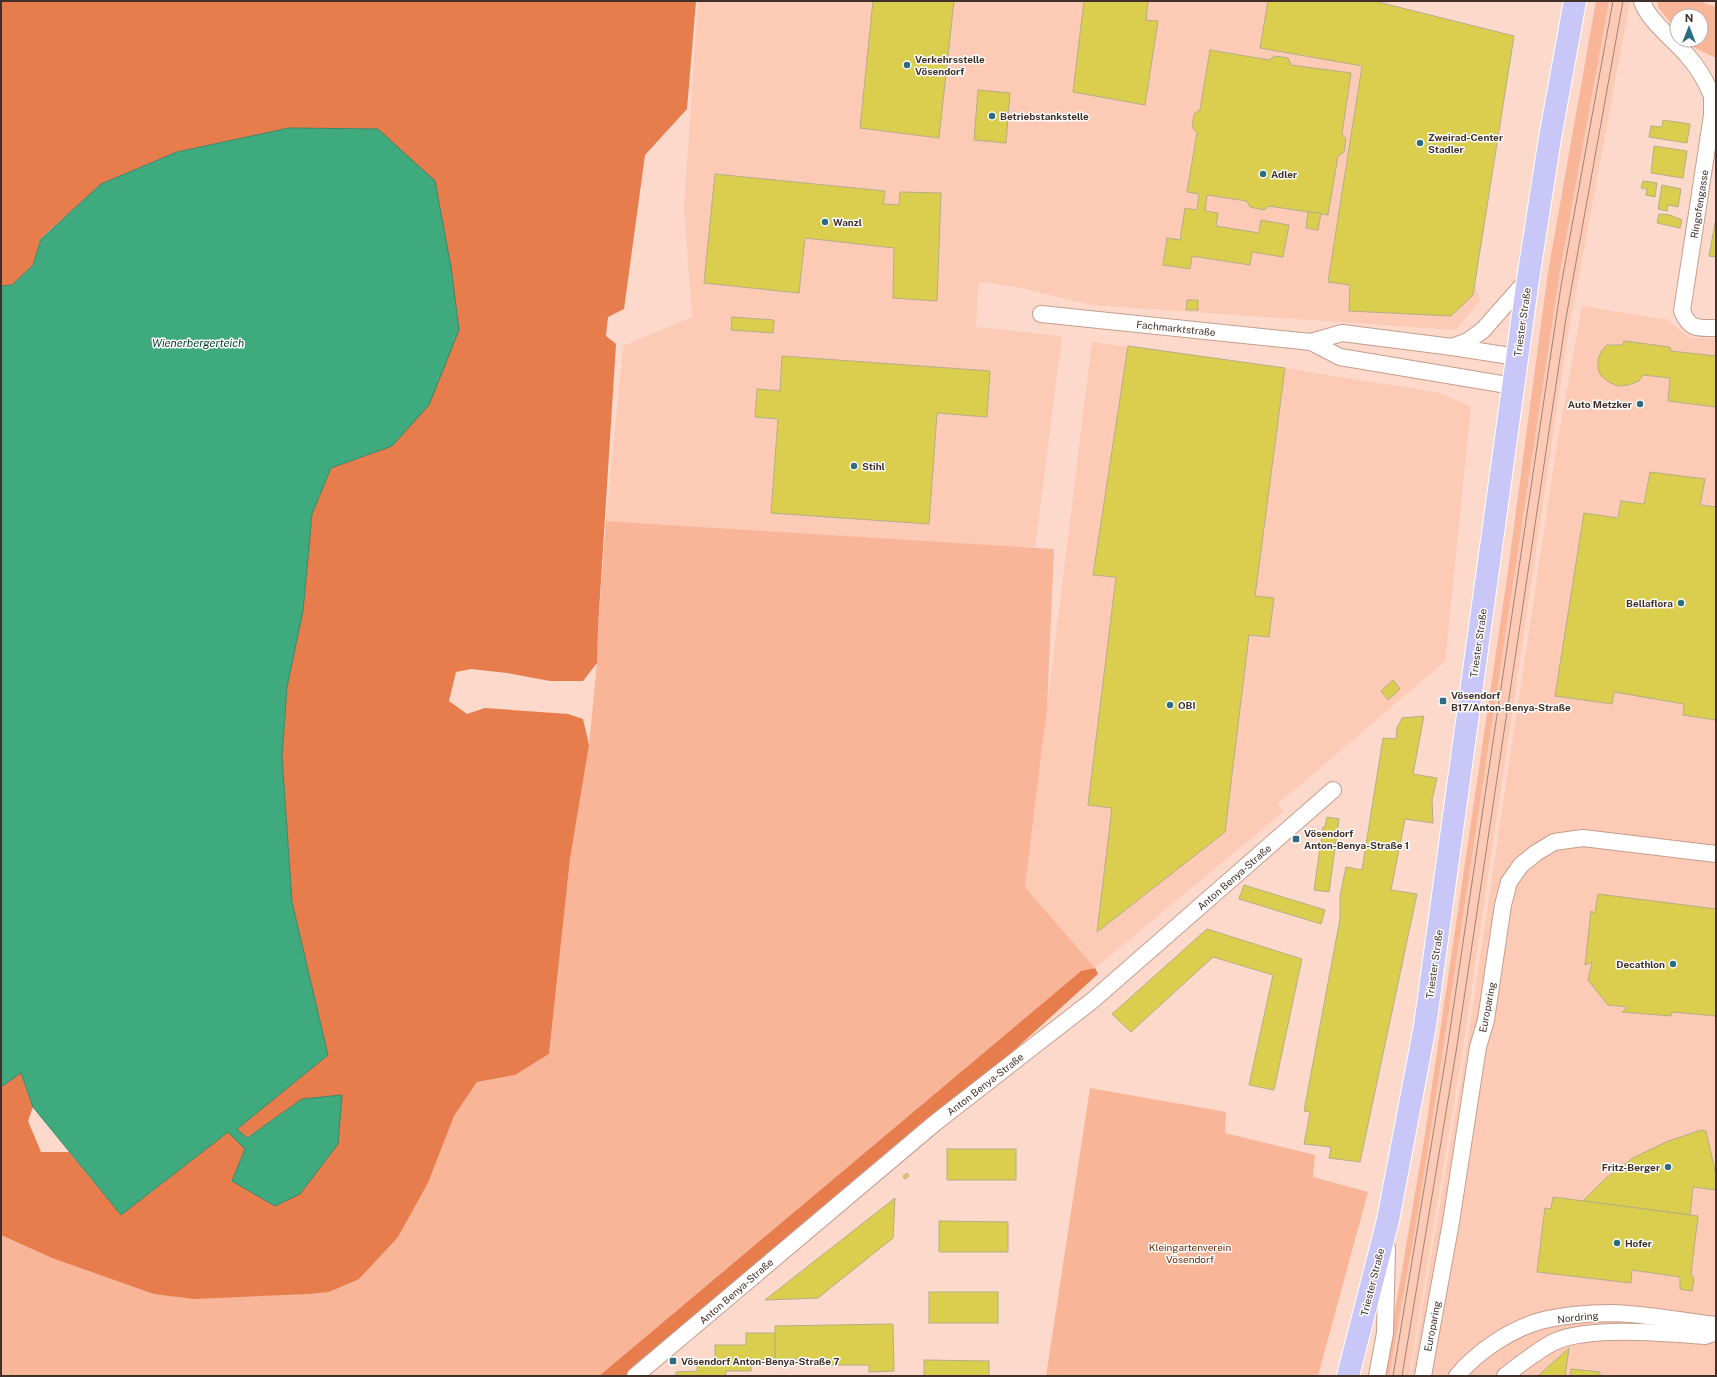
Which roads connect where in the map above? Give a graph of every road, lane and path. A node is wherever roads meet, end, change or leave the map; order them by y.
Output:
1 (1575, 1) edge
2 (1642, 1) edge
3 (1714, 96) edge
4 (1528, 279) junction
5 (1042, 314) dead end
6 (1716, 328) edge
7 (1311, 342) junction
8 (1452, 347) junction
9 (1517, 357) junction
10 (1513, 386) junction
11 (1333, 790) dead end
12 (1716, 854) edge
13 (1388, 1220) junction
14 (1716, 1325) edge
15 (1716, 1332) edge
16 (635, 1376) edge
17 (1348, 1376) edge
18 (1377, 1376) edge
19 (1423, 1376) edge
20 (1457, 1376) edge
21 (1506, 1376) edge

1 - 4 main road, Triester Straße
2 - 3 street
3 - 6 street, Ringofengasse
4 - 8 street
4 - 9 main road, Triester Straße
5 - 7 street, Fachmarktstraße
7 - 8 street, Fachmarktstraße
7 - 10 street, Fachmarktstraße
8 - 9 street, Fachmarktstraße
9 - 10 main road, Triester Straße
10 - 13 main road, Triester Straße
11 - 16 street, Anton Benya-Straße
12 - 19 street, Europaring
13 - 17 main road, Triester Straße
13 - 18 street
14 - 20 street, Nordring
15 - 21 street, Nordring

